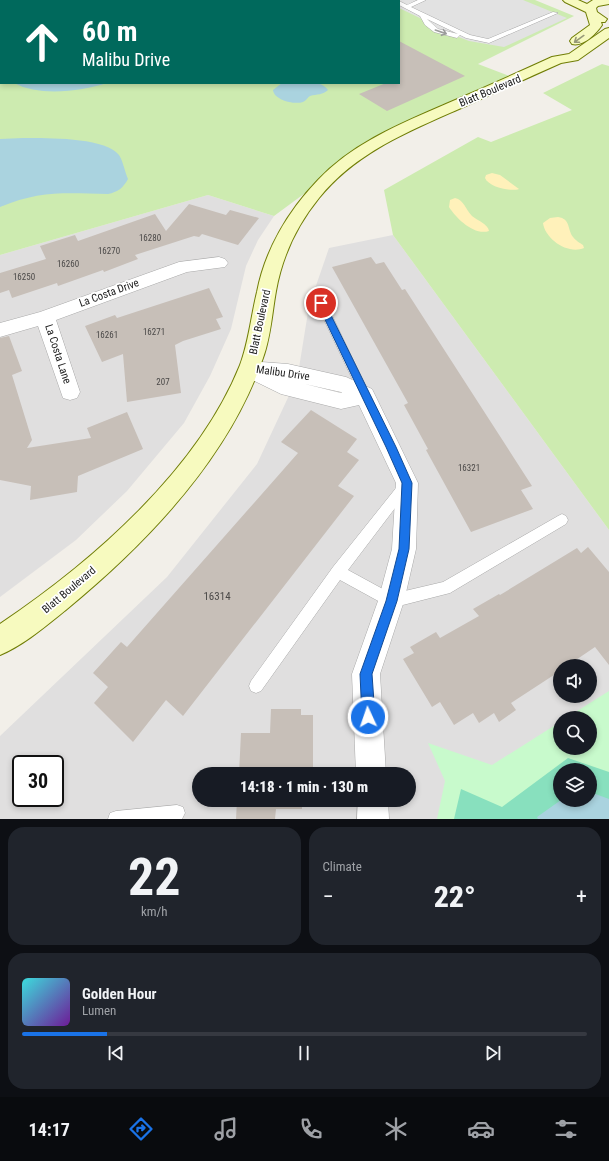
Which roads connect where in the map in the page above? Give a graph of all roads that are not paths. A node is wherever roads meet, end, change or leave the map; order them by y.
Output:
1 (423, 0) edge
2 (568, 0) edge
3 (400, 3) edge
4 (597, 6) edge
5 (408, 7) junction
6 (400, 10) edge
7 (555, 13) dead end
8 (609, 22) edge
9 (609, 32) edge
10 (557, 60) junction
11 (219, 263) dead end
12 (321, 303) dead end
13 (45, 316) junction
14 (0, 330) edge
15 (248, 369) junction
16 (70, 392) dead end
17 (365, 395) junction
18 (407, 483) junction
19 (562, 520) dead end
20 (338, 572) junction
21 (391, 601) junction
22 (0, 641) edge
23 (256, 686) dead end
24 (371, 767) edge
25 (372, 807) edge
26 (177, 813) dead end
27 (116, 819) edge
28 (373, 819) edge

1 - 5 lane
2 - 4 street
3 - 5 lane
4 - 8 street
4 -> 10 street, Blatt Boulevard
5 - 6 lane
5 - 7 lane
9 - 10 street, Blatt Boulevard
10 - 15 street, Blatt Boulevard
11 - 13 street, La Costa Drive
12 - 17 lane
13 - 14 street, La Costa Drive
13 - 16 street, La Costa Lane
15 - 17 street, Malibu Drive
15 - 22 street, Blatt Boulevard
17 - 18 street
18 - 20 lane
18 - 21 street
19 - 21 lane
20 - 21 lane
20 - 23 lane
21 - 24 street
25 - 28 street
26 - 27 lane

